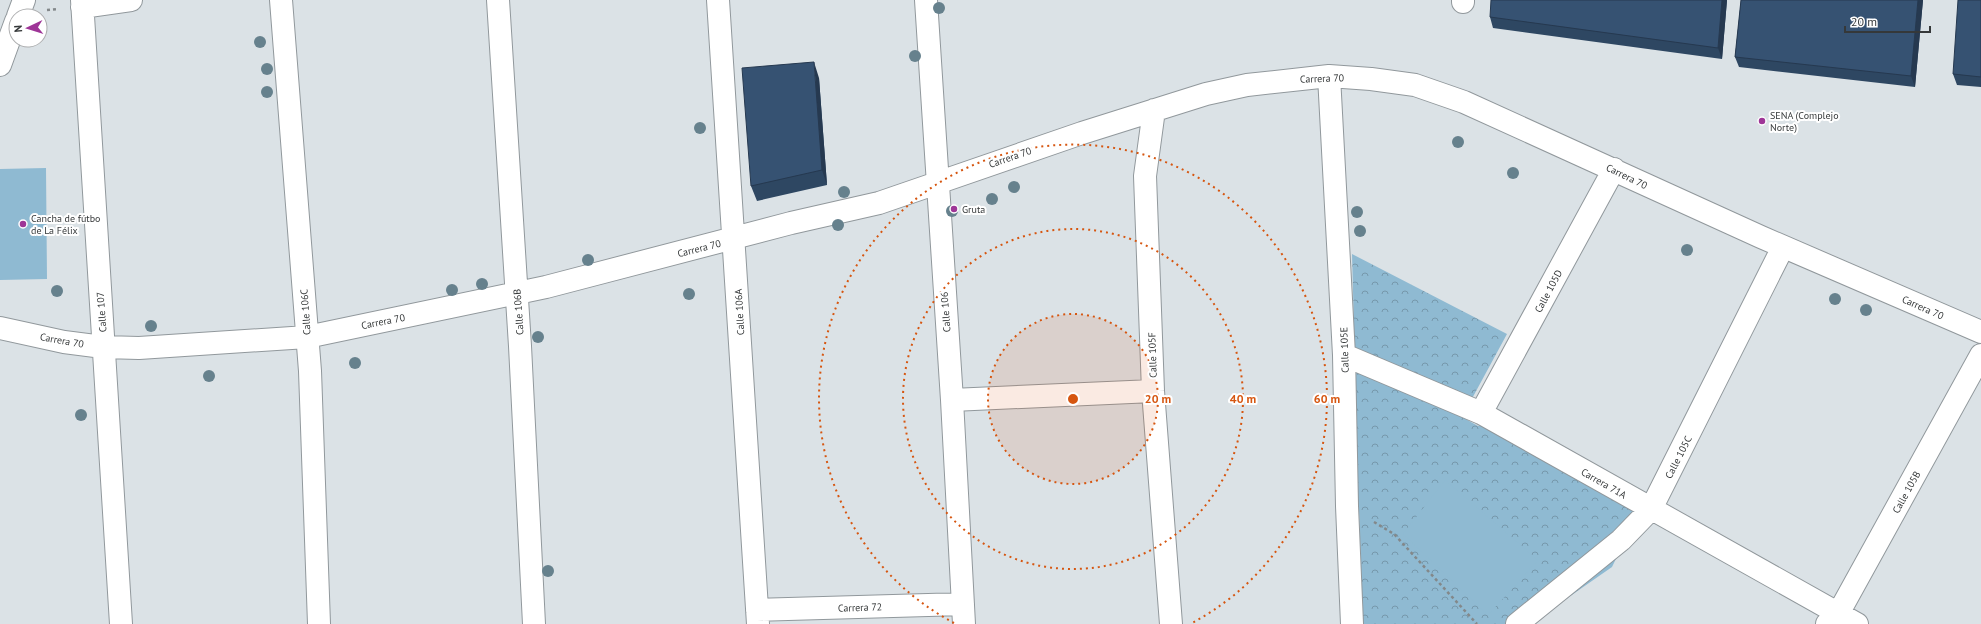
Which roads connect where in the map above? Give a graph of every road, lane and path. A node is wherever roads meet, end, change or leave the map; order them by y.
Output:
1 (131, 0) edge
2 (281, 0) edge
3 (498, 0) edge
4 (718, 0) edge
5 (926, 0) edge
6 (82, 3) edge
7 (48, 8) edge
8 (8, 43) edge
9 (0, 65) edge
10 (1329, 76) junction
11 (1154, 110) junction
12 (1614, 169) junction
13 (937, 183) junction
14 (735, 239) junction
15 (1783, 247) junction
16 (517, 294) junction
17 (0, 328) edge
18 (1981, 332) edge
19 (307, 337) junction
20 (103, 347) junction
21 (1344, 355) junction
22 (1981, 356) edge
23 (1153, 391) junction
24 (952, 400) junction
25 (1481, 413) junction
26 (1347, 506) junction
27 (1651, 509) junction
28 (963, 614) edge
29 (757, 617) edge
30 (1841, 621) edge
31 (121, 624) edge
32 (319, 624) edge
33 (534, 624) edge
34 (1171, 624) edge
35 (1352, 624) edge
36 (1476, 624) edge
37 (1517, 624) edge

1 - 6 street
2 - 19 street, Calle 106C
3 - 16 street, Calle 106B
4 - 14 street, Calle 106A
5 - 13 street, Calle 106
6 - 7 path
6 - 20 street, Calle 107
8 - 9 street
10 - 11 street, Carrera 70
10 - 12 street, Carrera 70
10 - 21 street, Calle 105E
11 - 13 street, Carrera 70
11 - 23 street, Calle 105F
12 - 15 street, Carrera 70
12 - 25 street, Calle 105D
13 - 14 street, Carrera 70
13 - 24 street, Calle 106
14 - 16 street, Carrera 70
14 - 29 street, Calle 106A
15 - 18 street, Carrera 70
15 - 27 street, Calle 105C
16 - 19 street, Carrera 70
16 - 33 street, Calle 106B
17 - 20 street, Carrera 70
19 - 20 street, Carrera 70
19 - 32 street, Calle 106C
20 - 31 street, Calle 107
21 - 25 street, Carrera 71A
21 - 26 street, Calle 105E
22 - 30 street, Calle 105B
23 - 24 street
23 - 34 street, Calle 105F
24 - 28 street, Calle 106
25 - 27 street, Carrera 71A
26 - 35 street, Calle 105E
26 - 36 path
27 - 30 street, Carrera 71A
27 - 37 street, Calle 105C
28 - 29 street, Carrera 72

